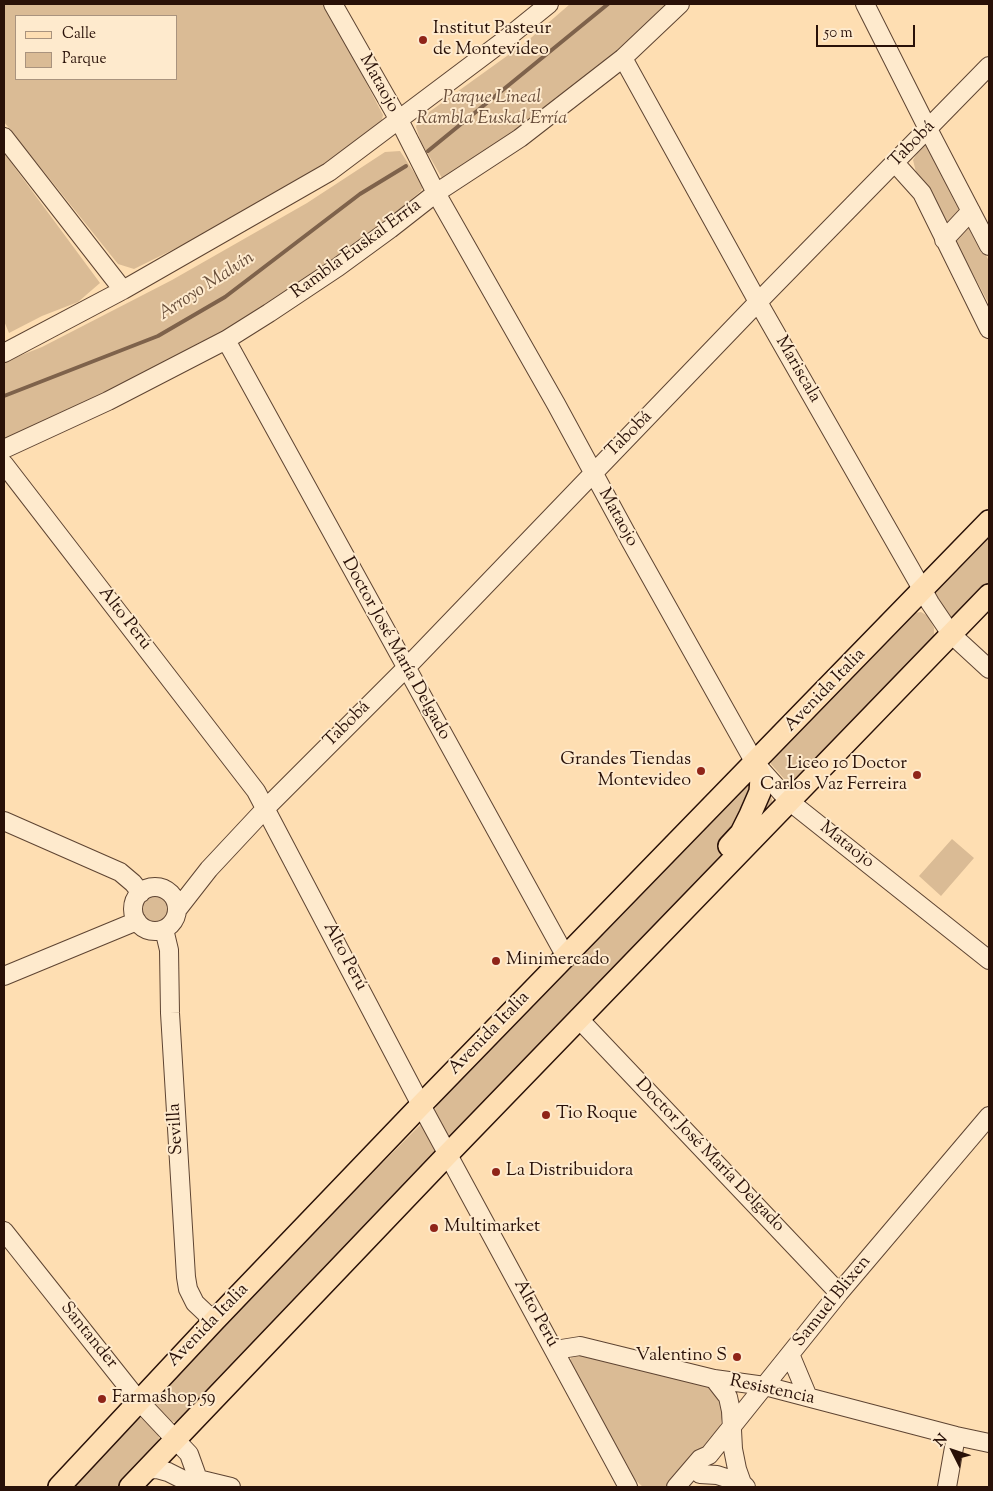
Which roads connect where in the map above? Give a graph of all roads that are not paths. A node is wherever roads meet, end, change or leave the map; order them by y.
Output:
1 (333, 4) edge
2 (549, 4) edge
3 (680, 4) edge
4 (866, 4) edge
5 (623, 58) junction
6 (989, 66) edge
7 (398, 120) junction
8 (928, 129) junction
9 (4, 137) edge
10 (894, 163) junction
11 (436, 193) junction
12 (971, 211) junction
13 (944, 240) junction
14 (989, 246) edge
15 (123, 290) junction
16 (758, 302) junction
17 (989, 329) edge
18 (226, 340) junction
19 (4, 353) edge
20 (4, 450) edge
21 (4, 464) edge
22 (592, 473) junction
23 (989, 521) edge
24 (922, 590) junction
25 (989, 595) edge
26 (951, 634) junction
27 (406, 668) junction
28 (989, 669) edge
29 (755, 763) junction
30 (789, 801) junction
31 (266, 808) junction
32 (4, 821) edge
33 (210, 869) junction
34 (161, 888) junction
35 (141, 893) junction
36 (177, 910) junction
37 (678, 916) junction
38 (137, 921) junction
39 (164, 929) junction
40 (566, 957) junction
41 (989, 960) edge
42 (4, 976) edge
43 (578, 1018) junction
44 (422, 1105) junction
45 (989, 1116) edge
46 (448, 1154) junction
47 (4, 1231) edge
48 (839, 1293) junction
49 (214, 1321) junction
50 (555, 1350) junction
51 (790, 1354) junction
52 (714, 1379) junction
53 (765, 1386) junction
54 (808, 1397) junction
55 (139, 1401) junction
56 (732, 1426) junction
57 (956, 1436) junction
58 (175, 1438) junction
59 (989, 1443) edge
60 (709, 1455) junction
61 (145, 1470) junction
62 (700, 1474) junction
63 (195, 1485) edge
64 (744, 1485) edge
65 (59, 1487) edge
66 (130, 1487) edge
67 (231, 1487) edge
68 (628, 1487) edge
69 (676, 1487) edge
70 (688, 1487) edge
71 (947, 1487) edge

1 - 7 street, Mataojo
2 - 7 street
3 - 5 street, Rambla Euskal Erría
4 - 8 street
5 - 11 street, Rambla Euskal Erría
5 - 16 street, Mariscala
6 - 8 street, Tabobá
7 - 11 street, Mataojo
7 - 15 street
8 - 10 street, Tabobá
8 - 12 street
9 - 15 street
10 - 13 street
10 - 16 street, Tabobá
11 - 18 street, Rambla Euskal Erría
11 - 22 street, Mataojo
12 - 13 street
12 - 14 street
13 - 17 street
15 - 19 street
16 - 22 street, Tabobá
16 - 24 street, Mariscala
18 - 20 street, Rambla Euskal Erría
18 - 27 street, Doctor José María Delgado
21 - 31 street, Alto Perú
22 - 27 street, Tabobá
22 - 29 street, Mataojo
23 - 24 main road, Avenida Italia
24 - 26 street, Mariscala
24 - 29 main road, Avenida Italia
25 - 26 main road
26 - 28 street, Mariscala
26 - 30 main road
27 - 31 street, Tabobá
27 - 40 street, Doctor José María Delgado
29 - 30 street, Mataojo
29 - 37 main road
29 - 40 main road, Avenida Italia
30 - 37 main road
30 - 41 street, Mataojo
31 - 33 street, Tabobá
31 - 44 street, Alto Perú
32 - 35 street
33 - 34 street, Tabobá
33 - 36 street, Tabobá
34 - 35 street, Tabobá
34 - 36 street
35 - 38 street
36 - 39 street, Tabobá
37 - 43 main road
38 - 39 street
38 - 42 street
39 - 49 street, Sevilla
40 - 44 main road, Avenida Italia
43 - 46 main road
43 - 48 street, Doctor José María Delgado
44 - 46 street, Alto Perú
44 - 49 main road, Avenida Italia
45 - 48 street, Samuel Blixen
46 - 50 street, Alto Perú
46 - 58 main road
47 - 55 street, Santander
48 - 51 street, Samuel Blixen
49 - 55 main road, Avenida Italia
50 - 52 street, Resistencia
50 - 68 street, Alto Perú
51 - 53 street, Samuel Blixen
51 - 54 street
52 - 53 street, Resistencia
52 - 56 street
53 - 54 street, Resistencia
53 - 56 street, Samuel Blixen
54 - 57 street, Resistencia
55 - 58 street, Santander
55 - 65 main road, Avenida Italia
56 - 60 street, Samuel Blixen
56 - 64 street
57 - 59 street, Resistencia
57 - 71 street
58 - 61 main road
58 - 63 street, Santander
60 - 62 street
60 - 69 street, Samuel Blixen
61 - 63 street
61 - 66 main road
62 - 64 street
62 - 70 street
63 - 67 street

